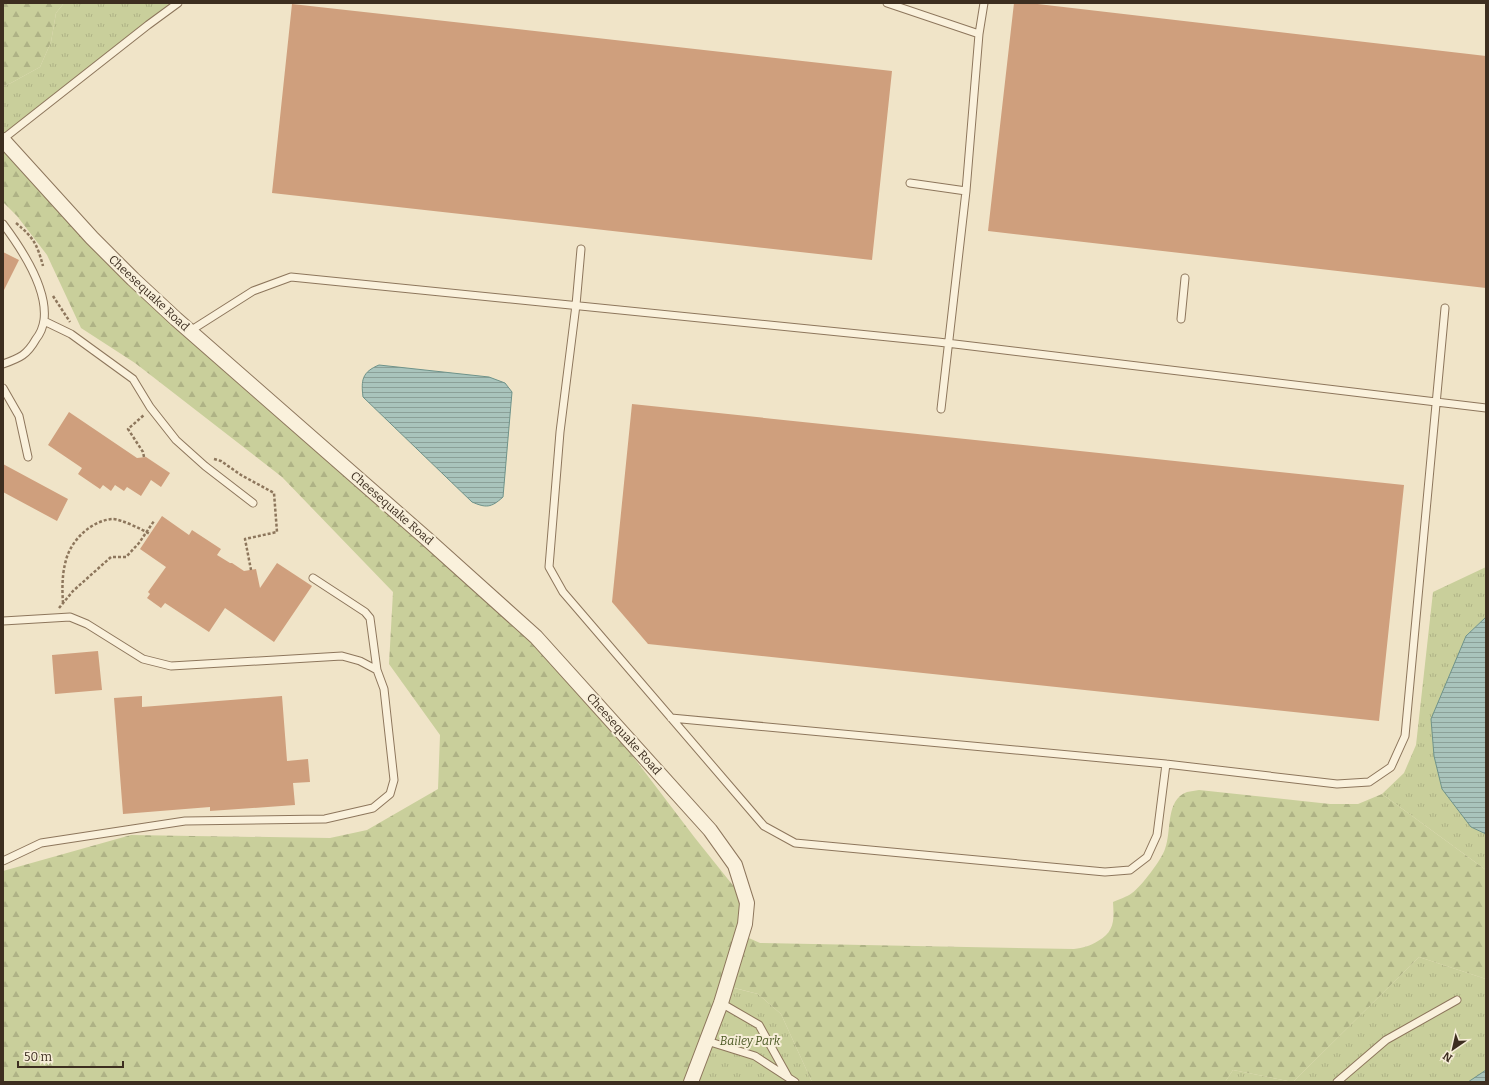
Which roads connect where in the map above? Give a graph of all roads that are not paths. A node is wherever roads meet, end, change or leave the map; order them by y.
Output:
1 (178, 3) edge
2 (887, 3) edge
3 (984, 3) edge
4 (979, 34) junction
5 (3, 140) edge
6 (910, 184) dead end
7 (966, 191) junction
8 (3, 224) edge
9 (580, 249) dead end
10 (1185, 278) dead end
11 (576, 305) junction
12 (1445, 308) dead end
13 (1181, 319) dead end
14 (44, 321) junction
15 (190, 331) junction
16 (949, 343) junction
17 (3, 364) edge
18 (3, 388) edge
19 (1436, 402) junction
20 (1486, 408) edge
21 (941, 410) dead end
22 (28, 457) dead end
23 (253, 503) dead end
24 (313, 578) dead end
25 (3, 621) edge
26 (377, 670) junction
27 (672, 718) junction
28 (1166, 764) junction
29 (3, 861) edge
30 (1457, 1000) dead end
31 (721, 1003) junction
32 (707, 1041) junction
33 (788, 1077) junction
34 (691, 1082) edge
35 (796, 1082) edge
36 (1337, 1082) edge

1 - 5 lane
2 - 4 lane
3 - 4 lane
4 - 7 lane
5 - 15 street, Cheesequake Road
6 - 7 lane
7 - 16 lane
8 - 14 lane
9 - 11 lane
10 - 13 lane
11 - 15 lane
11 - 16 lane
11 - 27 lane
12 - 19 lane
14 - 17 lane
14 - 23 lane
15 - 31 street, Cheesequake Road
16 - 19 lane
16 - 21 lane
18 - 22 lane
19 - 20 lane
19 - 28 lane
24 - 26 lane
25 - 26 lane
26 - 29 lane
27 - 28 lane
27 - 28 lane
30 - 36 lane
31 - 32 street
31 - 33 lane
32 - 33 lane
32 - 34 street
33 - 35 lane

